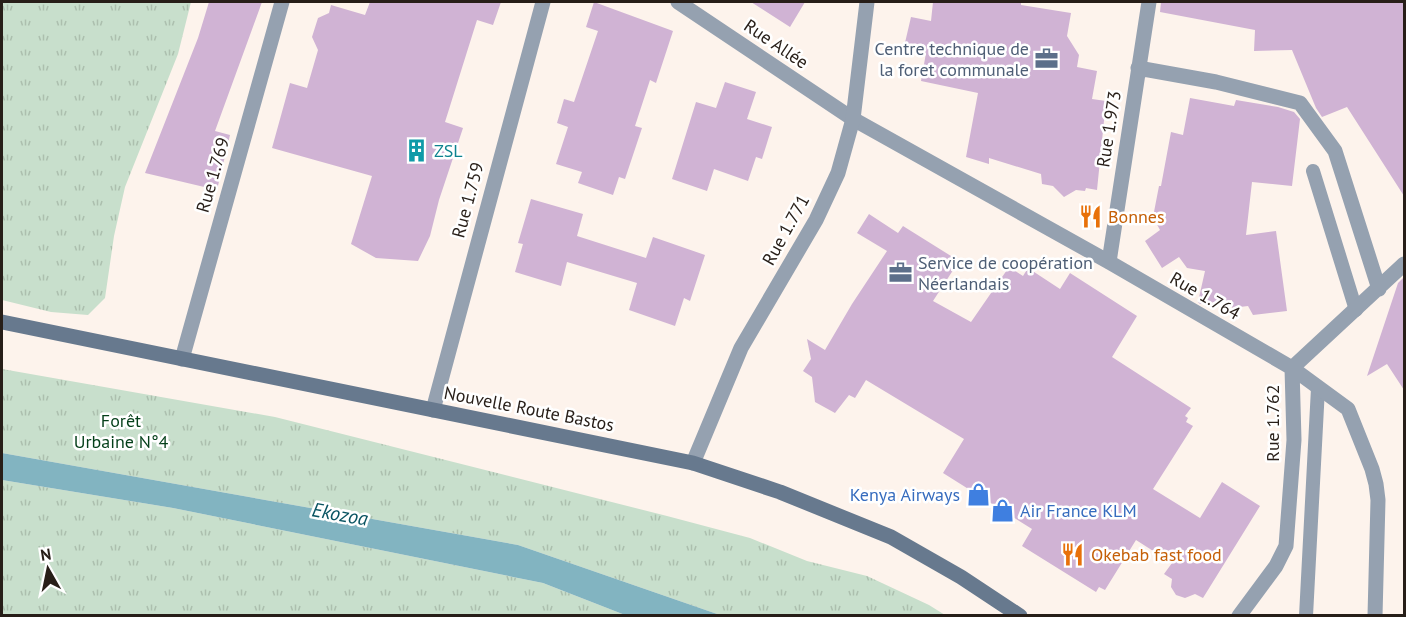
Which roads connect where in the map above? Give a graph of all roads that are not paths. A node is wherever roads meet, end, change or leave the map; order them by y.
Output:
1 (282, 2) edge
2 (543, 2) edge
3 (678, 2) edge
4 (867, 2) edge
5 (1149, 2) edge
6 (1138, 68) junction
7 (853, 119) junction
8 (1313, 171) dead end
9 (1109, 262) junction
10 (1404, 264) edge
11 (1379, 289) junction
12 (1356, 310) junction
13 (2, 322) edge
14 (182, 358) junction
15 (1292, 368) junction
16 (1318, 388) junction
17 (433, 410) junction
18 (693, 463) junction
19 (1020, 615) edge
20 (1239, 615) edge
21 (1305, 615) edge
22 (1376, 615) edge

1 - 14 street, Rue 1.769
2 - 17 street, Rue 1.759
3 - 7 street, Rue Allée
4 - 7 street, Rue 1.771
5 - 6 street, Rue 1.973
6 - 9 street, Rue 1.973
6 - 11 street
7 - 9 street, Rue 1.764
7 - 18 street, Rue 1.771
8 - 12 lane
9 - 15 street, Rue 1.764
10 - 11 street, Rue 1.762
11 - 12 street, Rue 1.762
12 - 15 street, Rue 1.762
13 - 14 main road, Nouvelle Route Bastos
14 - 17 main road, Nouvelle Route Bastos
15 - 16 street, Rue 1.764
15 - 20 street, Rue 1.762
16 - 21 lane
16 - 22 street, Rue 1.764
17 - 18 main road, Nouvelle Route Bastos
18 - 19 main road, Nouvelle Route Bastos

